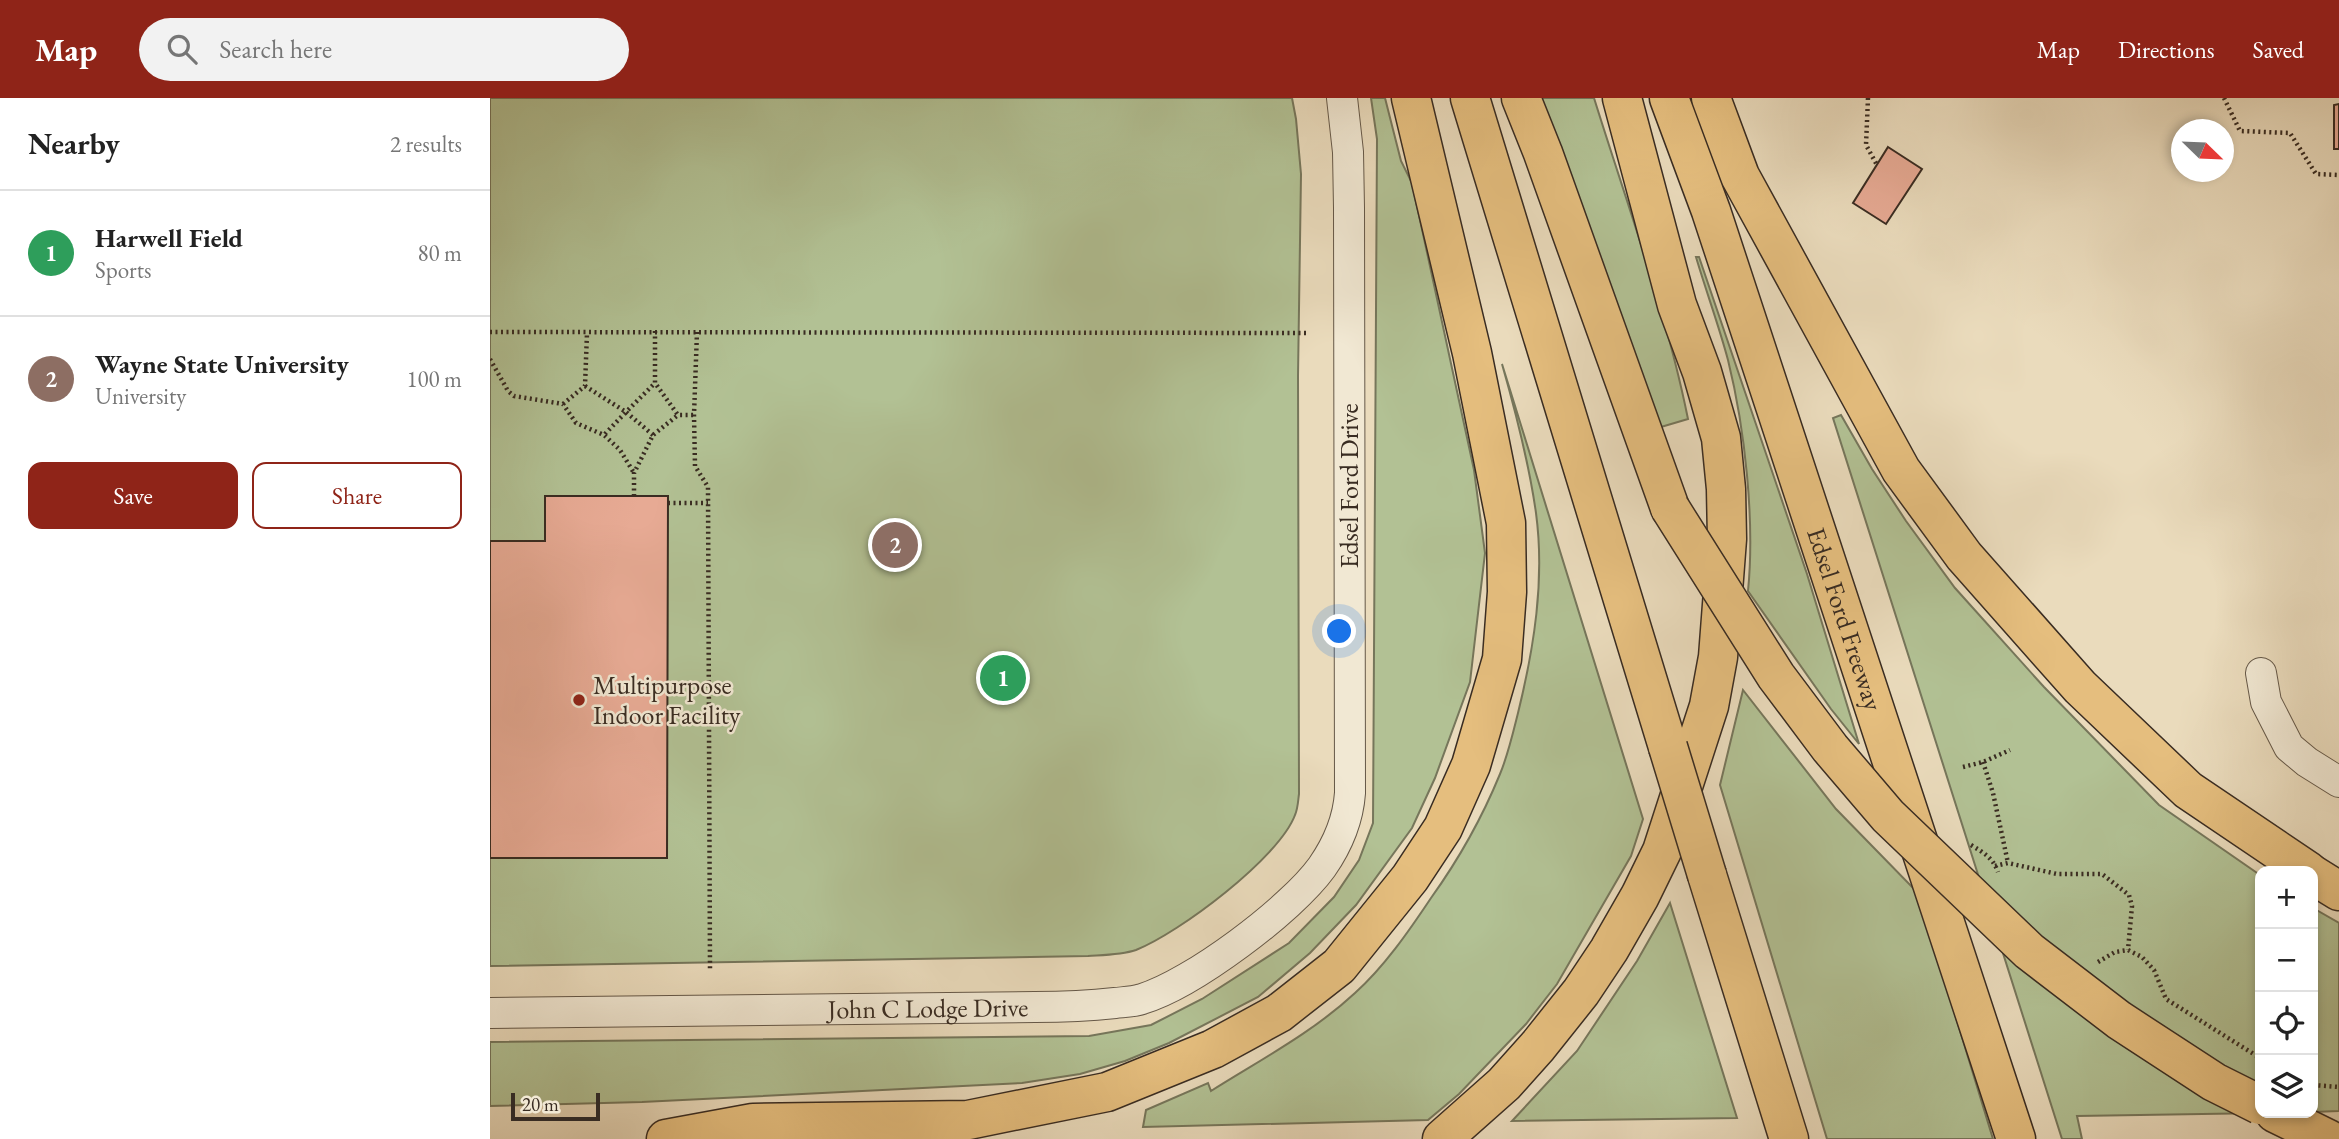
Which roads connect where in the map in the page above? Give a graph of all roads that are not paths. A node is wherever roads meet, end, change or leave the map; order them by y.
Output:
1 (1342, 98) edge
2 (1411, 98) edge
3 (1470, 98) edge
4 (1521, 98) edge
5 (1622, 98) edge
6 (1669, 98) edge
7 (1711, 98) edge
8 (2261, 673) dead end
9 (2339, 782) edge
10 (2301, 866) edge
11 (1321, 868) joint
12 (2318, 877) edge
13 (2339, 891) edge
14 (490, 1013) edge
15 (2255, 1102) edge
16 (2285, 1118) edge
17 (666, 1139) edge
18 (1442, 1139) edge
19 (1788, 1139) edge
20 (2016, 1139) edge
21 (2328, 1139) edge

1 - 11 street, Edsel Ford Drive
2 - 17 highway
3 - 19 highway, bridge
4 - 15 highway, bridge
5 - 18 highway
6 - 20 highway, Edsel Ford Freeway
7 - 10 highway
8 - 9 street
11 - 14 street, John C Lodge Drive
12 - 13 highway
16 - 21 highway

